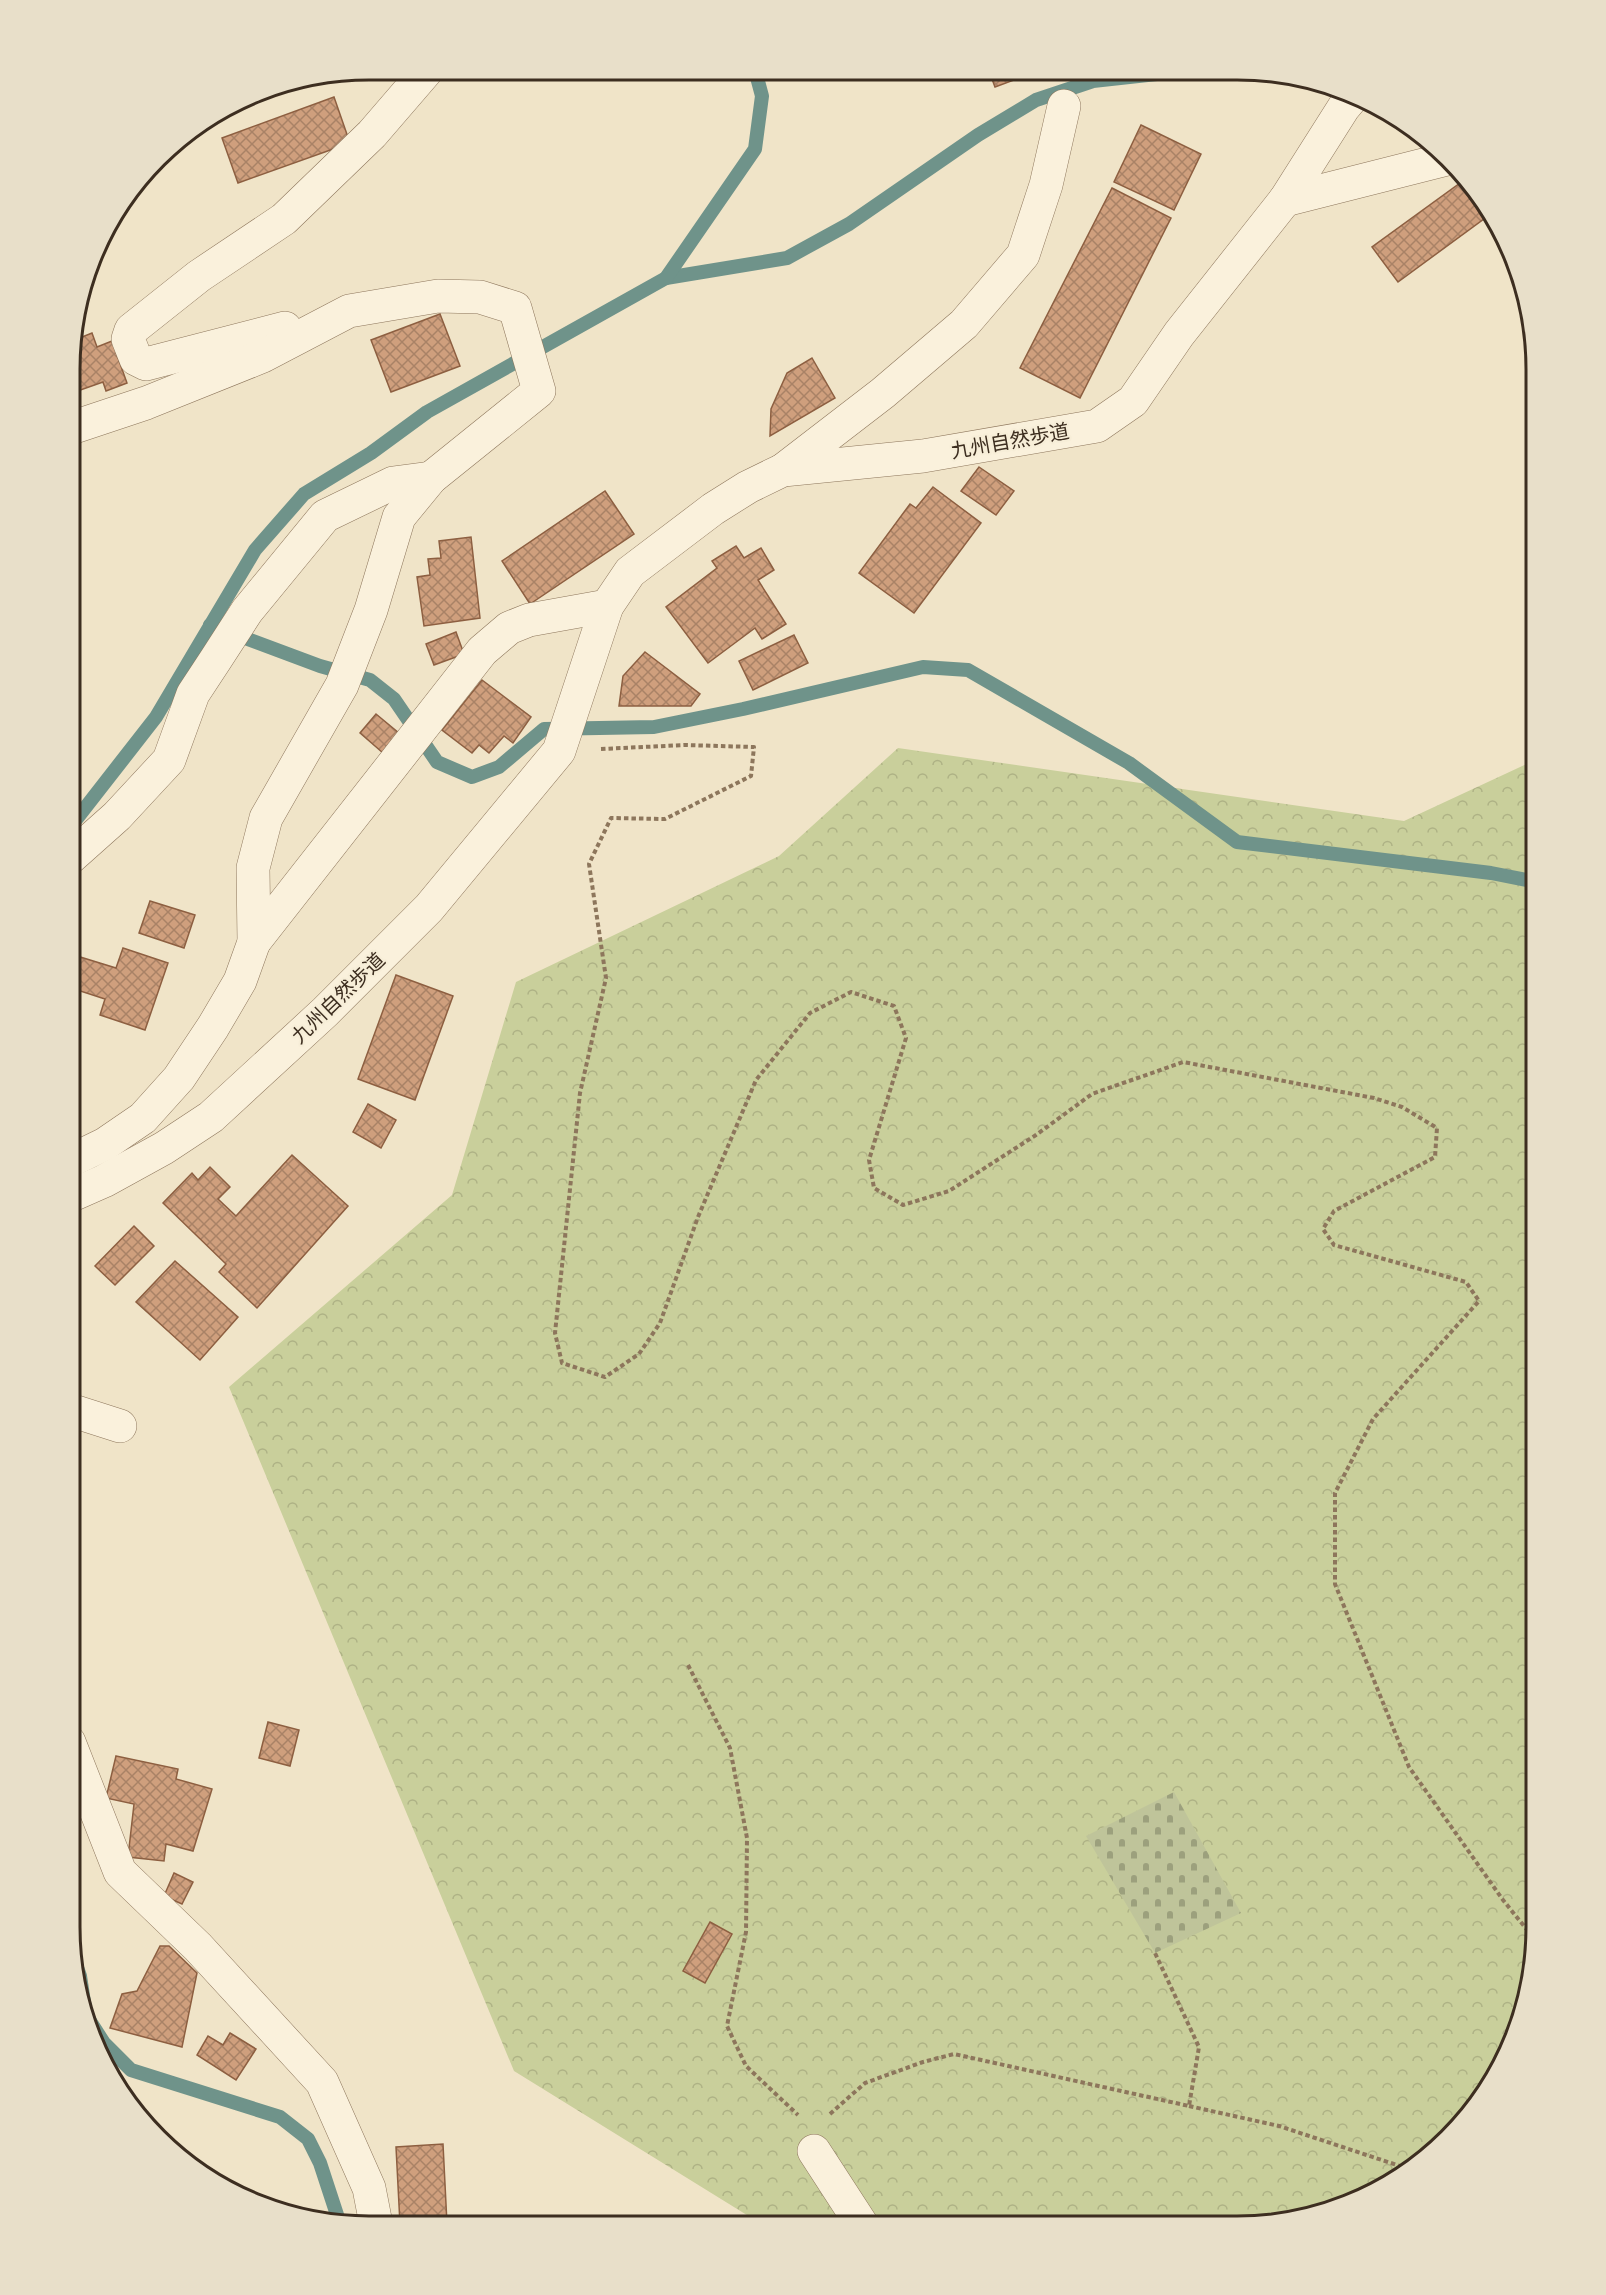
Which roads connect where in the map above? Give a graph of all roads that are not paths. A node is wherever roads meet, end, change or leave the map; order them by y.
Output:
1 (419, 80) edge
2 (1348, 102) edge
3 (1064, 106) dead end
4 (1439, 161) edge
5 (1285, 200) junction
6 (349, 311) junction
7 (80, 425) edge
8 (783, 470) junction
9 (431, 478) junction
10 (607, 606) junction
11 (80, 849) edge
12 (254, 942) junction
13 (80, 1156) edge
14 (80, 1192) edge
15 (80, 1413) edge
16 (120, 1426) dead end
17 (80, 1771) edge
18 (814, 2151) road end
19 (374, 2216) edge
20 (856, 2216) edge

1 - 6 street
2 - 5 street, 九州自然歩道
3 - 8 street
4 - 5 street
5 - 8 street, 九州自然歩道
6 - 7 street
6 - 9 street
8 - 10 street, 九州自然歩道
9 - 11 street
9 - 12 street
10 - 12 street
10 - 14 street, 九州自然歩道
12 - 13 street
15 - 16 street
17 - 19 street
18 - 20 street

